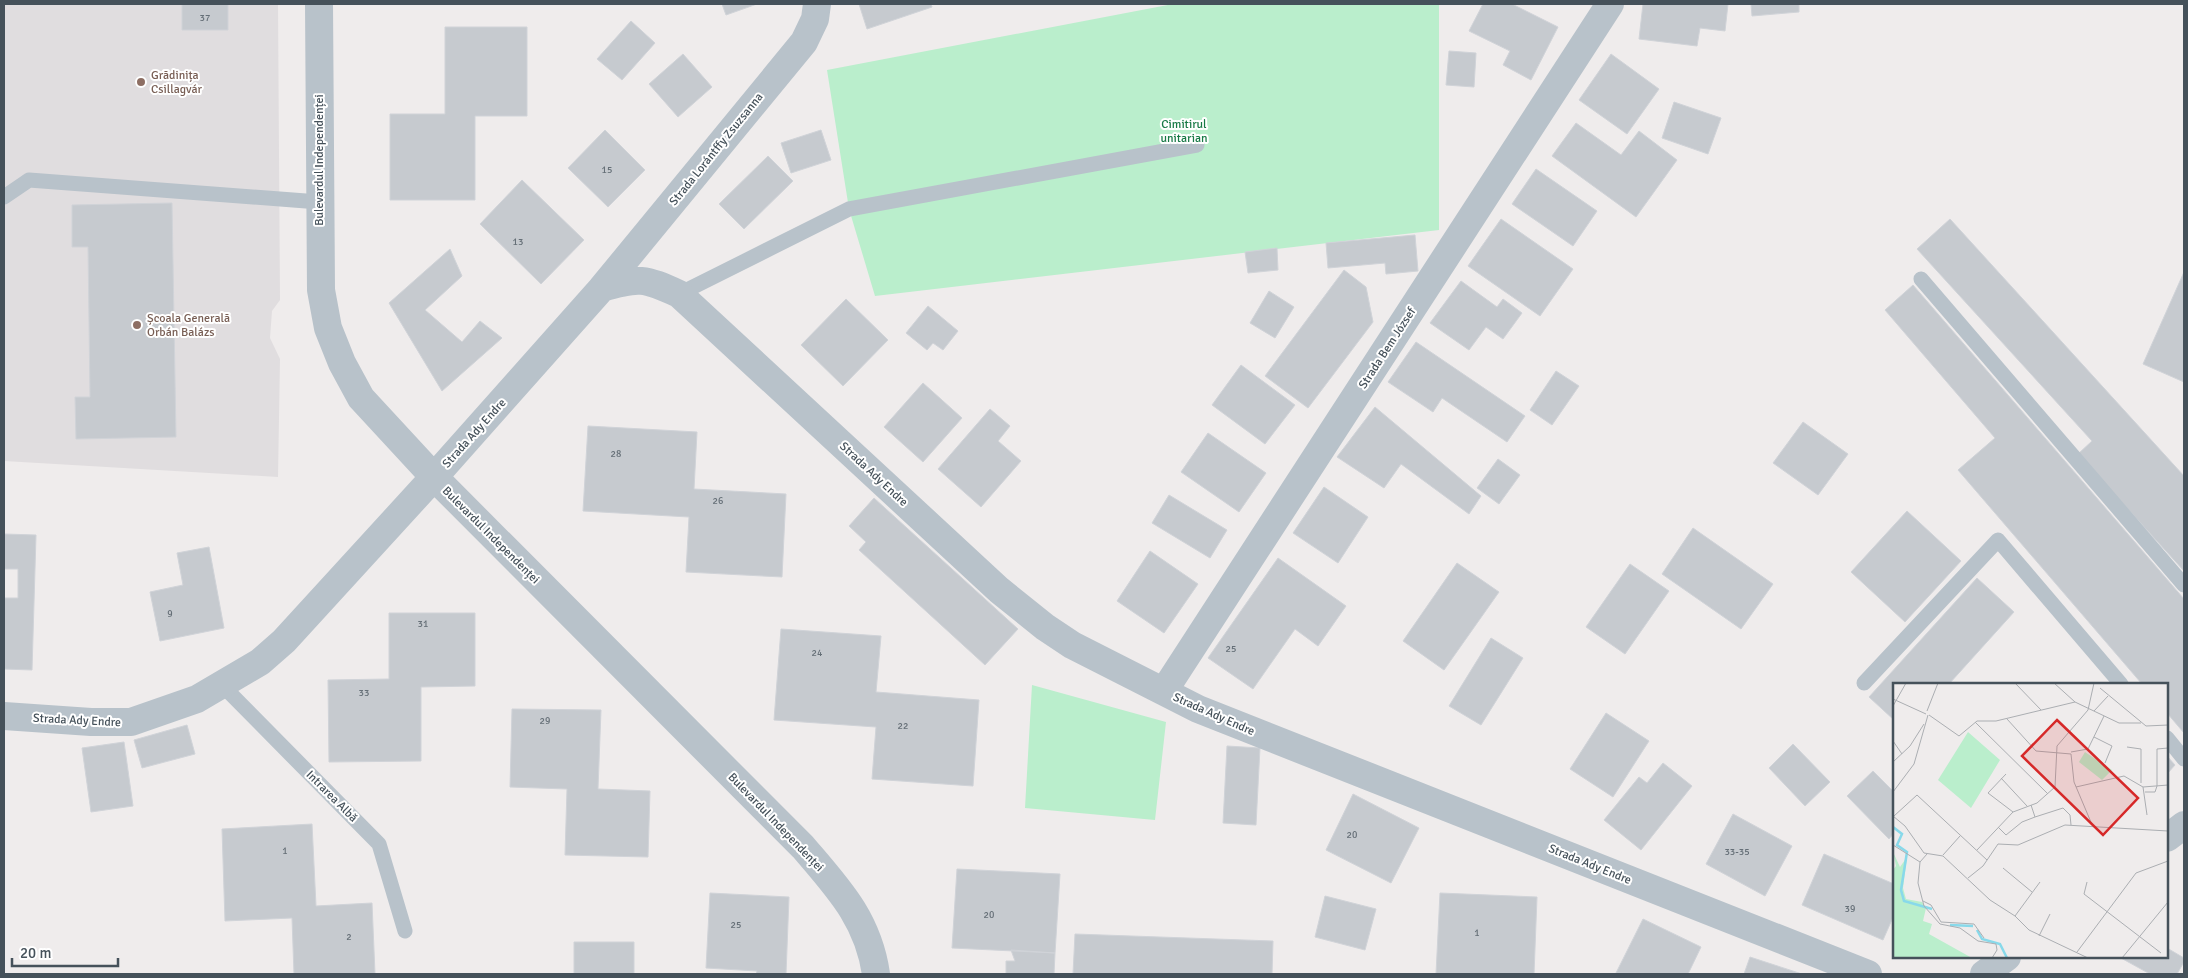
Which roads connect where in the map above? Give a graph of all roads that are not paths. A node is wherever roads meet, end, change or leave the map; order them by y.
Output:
1 (319, 4) edge
2 (817, 4) edge
3 (1610, 4) edge
4 (1197, 145) dead end
5 (4, 197) edge
6 (320, 202) junction
7 (1920, 279) dead end
8 (602, 288) junction
9 (679, 294) junction
10 (434, 477) junction
11 (2184, 585) edge
12 (1864, 683) dead end
13 (2120, 683) edge
14 (221, 684) junction
15 (1164, 691) junction
16 (4, 716) edge
17 (2168, 739) edge
18 (2184, 759) edge
19 (2184, 825) edge
20 (2168, 837) edge
21 (405, 931) dead end
22 (2006, 958) edge
23 (876, 974) edge
24 (1868, 974) edge
25 (1984, 974) edge

1 - 6 street, Bulevardul Independenței
2 - 8 street, Strada Lorántffy Zsuzsanna
3 - 15 street, Strada Bem József
4 - 9 lane
5 - 6 lane
6 - 10 street, Bulevardul Independenței
7 - 11 lane
8 - 9 street, Strada Ady Endre
8 - 10 street, Strada Ady Endre
9 - 15 street, Strada Ady Endre
10 - 14 street, Strada Ady Endre
10 - 23 street, Bulevardul Independenței
12 - 13 lane
14 - 16 street, Strada Ady Endre
14 - 21 lane, Intrarea Albă
15 - 24 street, Strada Ady Endre
17 - 18 lane
19 - 20 street
22 - 25 street

